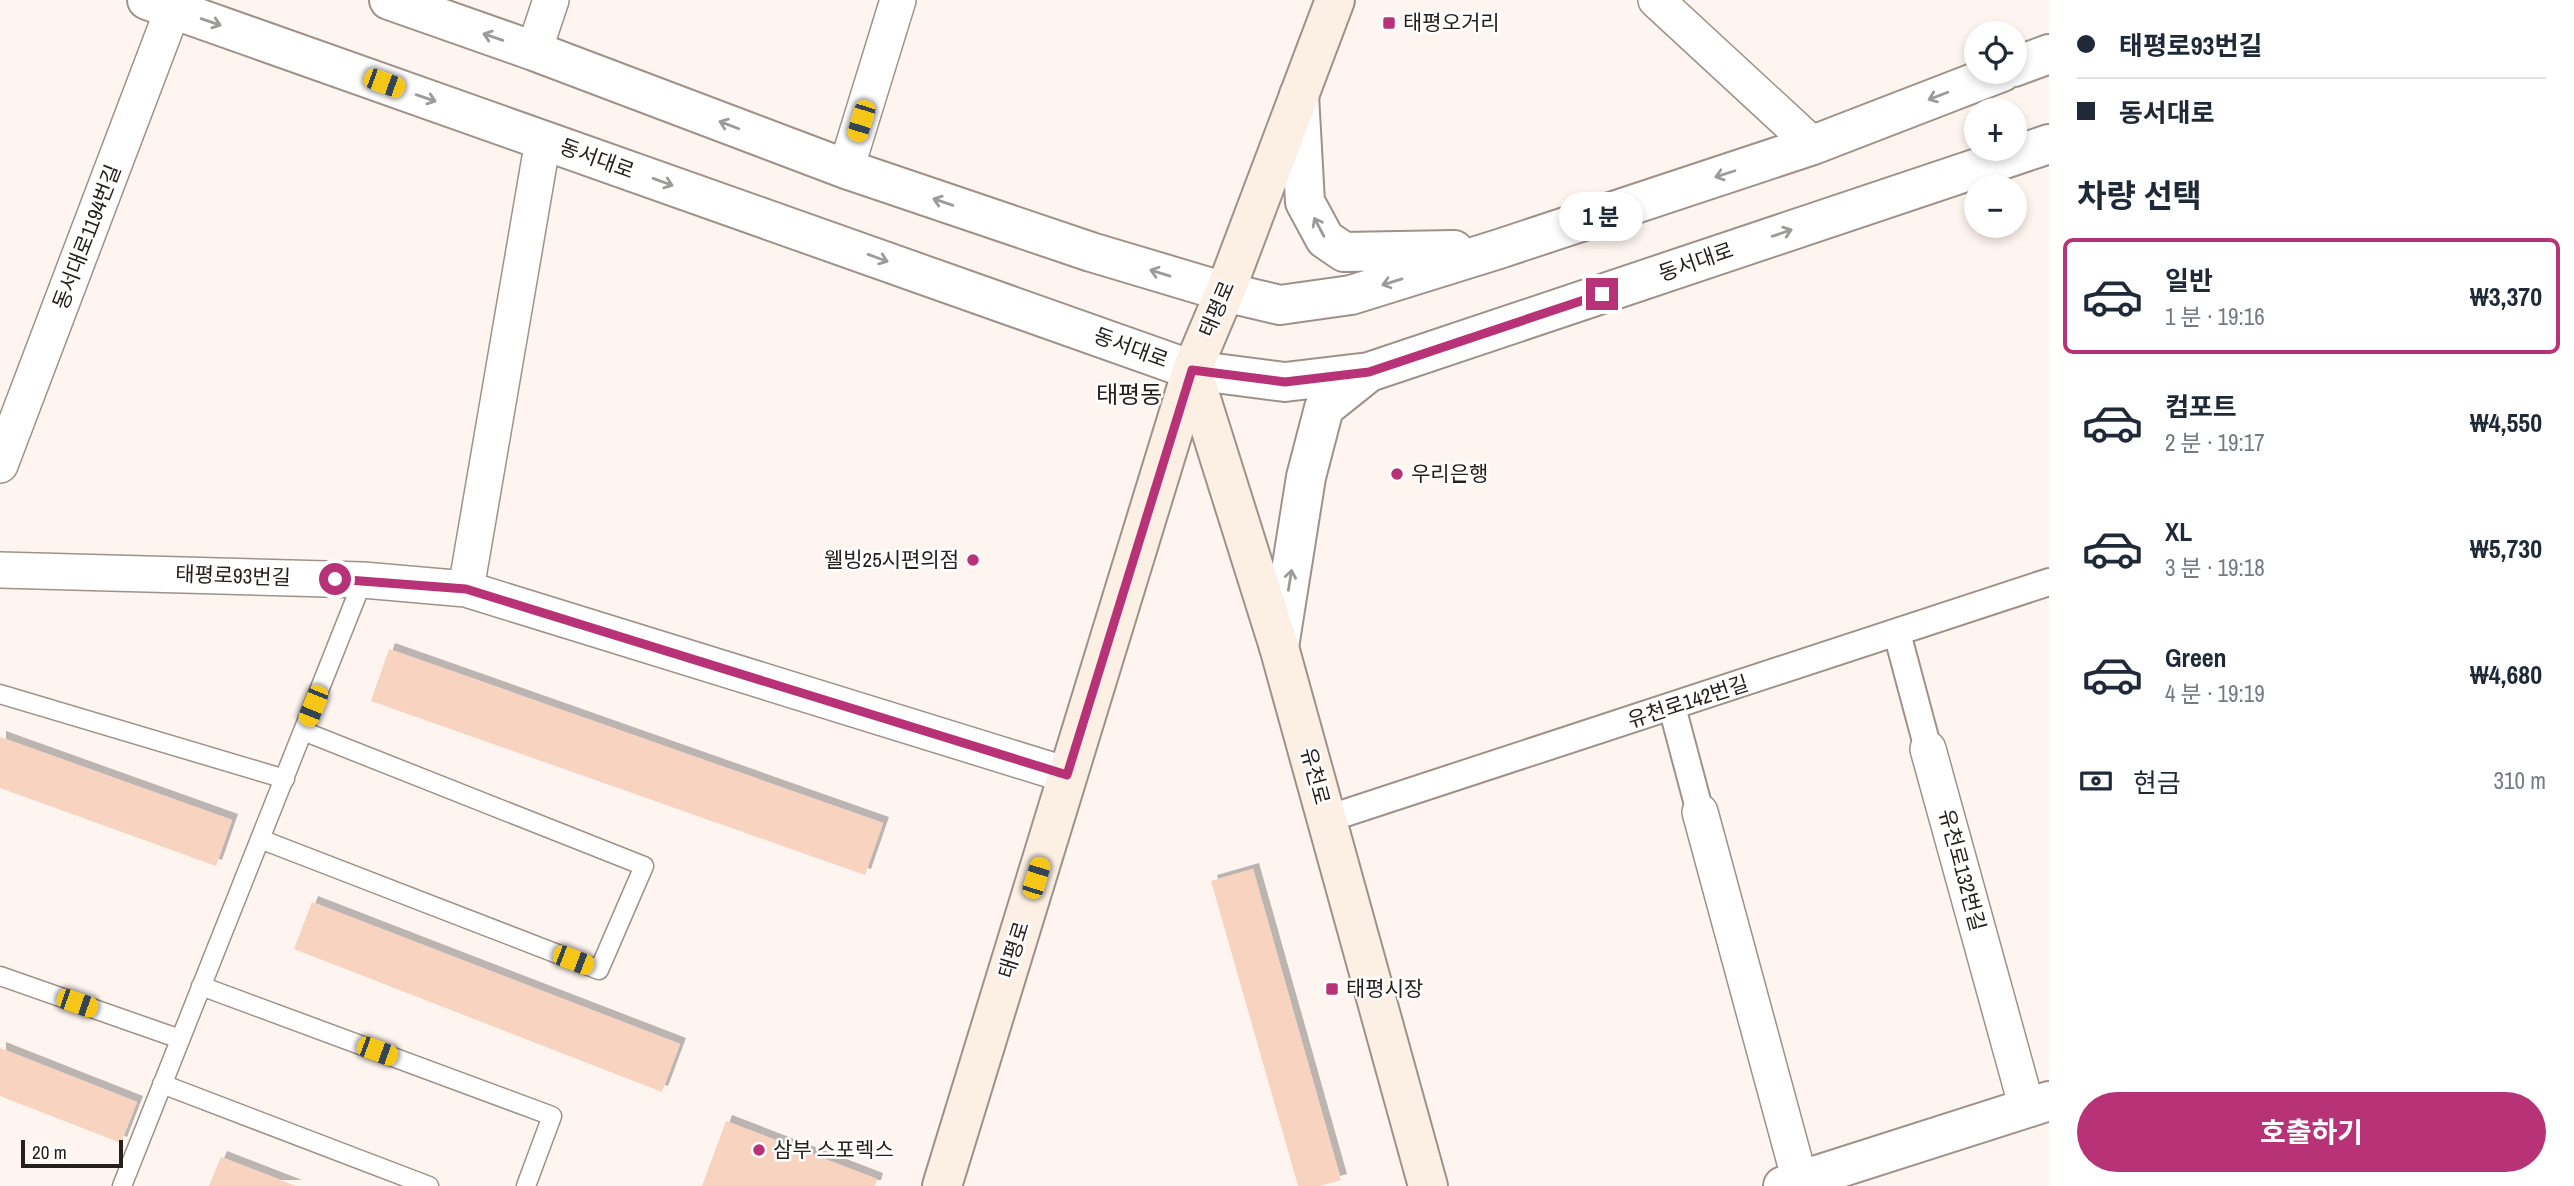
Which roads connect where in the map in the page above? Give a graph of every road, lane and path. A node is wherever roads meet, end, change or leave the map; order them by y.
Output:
1 (389, 0) edge
2 (551, 0) edge
3 (898, 0) edge
4 (1335, 0) edge
5 (1656, 0) edge
6 (160, 4) edge
7 (534, 51) junction
8 (2049, 54) edge
9 (2027, 62) edge
10 (1971, 84) edge
11 (1299, 95) junction
12 (543, 140) junction
13 (2049, 144) edge
14 (1813, 145) junction
15 (845, 169) junction
16 (1499, 249) junction
17 (1225, 292) junction
18 (1192, 370) junction
19 (1369, 372) junction
20 (0, 465) edge
21 (0, 570) edge
22 (363, 580) junction
23 (2049, 582) edge
24 (466, 589) junction
25 (1897, 633) junction
26 (1279, 647) junction
27 (0, 694) edge
28 (1672, 707) junction
29 (303, 731) junction
30 (1928, 749) joint
31 (1067, 775) junction
32 (285, 779) junction
33 (1700, 812) joint
34 (1327, 819) junction
35 (260, 839) junction
36 (0, 976) edge
37 (201, 986) junction
38 (180, 1039) junction
39 (162, 1084) junction
40 (2038, 1104) edge
41 (1791, 1183) edge
42 (122, 1186) edge
43 (429, 1186) edge
44 (526, 1186) edge
45 (942, 1186) edge
46 (1428, 1186) edge

7 -> 1 street
2 - 7 street
3 - 15 street
4 - 11 main road, 태평로
5 - 14 street
6 -> 12 street, 동서대로
6 - 20 street, 동서대로1194번길
15 -> 7 street
8 - 9 street
10 -> 14 street
16 -> 11 street
11 - 17 main road, 태평로
12 -> 18 street, 동서대로
12 - 24 street, 동서대로
19 -> 13 street, 동서대로
14 -> 16 street
17 -> 15 street
16 -> 17 street
17 - 18 main road, 태평로
18 - 19 street, 동서대로
18 - 26 main road, 유천로
18 - 31 main road, 태평로
26 -> 19 street
21 - 22 street, 태평로93번길
22 - 24 street, 태평로93번길
22 - 29 lane
23 - 25 street, 유천로142번길
24 - 31 street, 태평로93번길
25 - 28 street, 유천로142번길
25 - 30 street, 유천로132번길
26 - 34 main road, 유천로
27 - 32 lane
28 - 33 street, 유천로132번길
28 - 34 street, 유천로142번길
29 - 32 lane
29 - 35 lane
30 - 40 street, 유천로132번길
31 - 45 main road, 태평로
32 - 35 lane
33 - 41 street, 유천로132번길
34 - 46 main road, 유천로
35 - 37 lane
36 - 38 lane
37 - 38 lane
37 - 44 lane
38 - 39 lane
39 - 42 lane
39 - 43 lane
40 - 41 street, 유천로132번길

